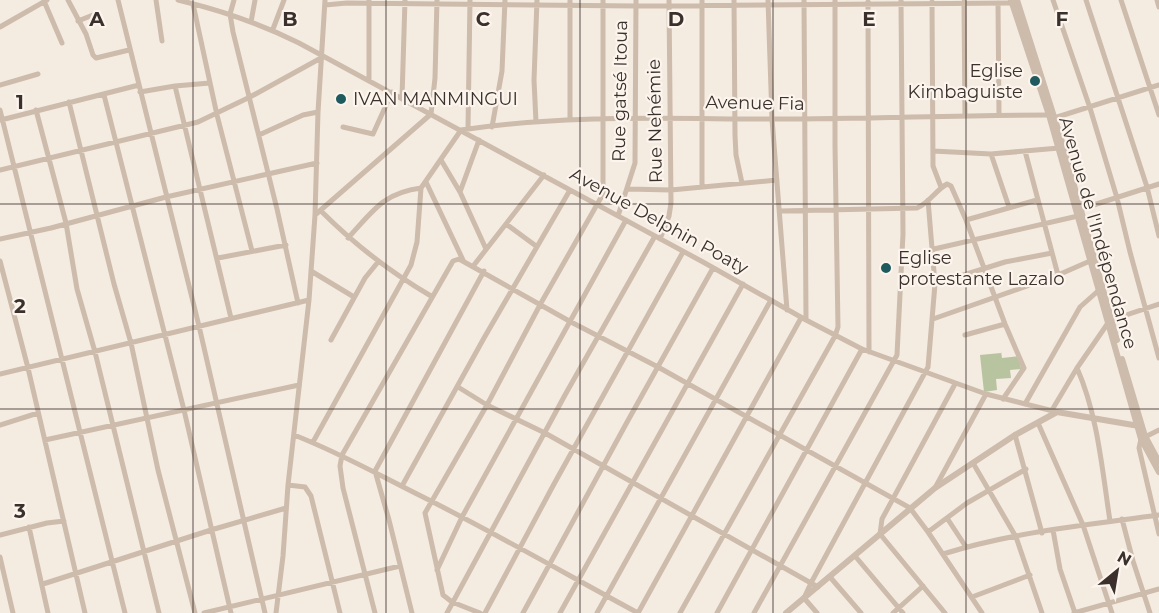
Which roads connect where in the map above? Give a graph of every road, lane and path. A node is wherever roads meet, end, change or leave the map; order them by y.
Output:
1 (68, 0) edge
2 (118, 0) edge
3 (156, 0) edge
4 (178, 0) edge
5 (234, 0) edge
6 (255, 0) edge
7 (284, 0) edge
8 (1053, 0) edge
9 (1086, 0) edge
10 (1121, 0) edge
11 (1157, 0) edge
12 (45, 1) edge
13 (1015, 1) edge
14 (369, 2) edge
15 (405, 2) edge
16 (437, 2) edge
17 (470, 2) edge
18 (537, 2) edge
19 (570, 2) edge
20 (669, 2) edge
21 (702, 2) edge
22 (734, 2) edge
23 (768, 2) edge
24 (804, 2) edge
25 (835, 2) edge
26 (868, 2) edge
27 (901, 2) edge
28 (932, 2) edge
29 (964, 2) edge
30 (325, 3) edge
31 (505, 3) edge
32 (603, 3) edge
33 (636, 3) edge
34 (998, 3) junction
35 (193, 4) junction
36 (1159, 7) edge
37 (230, 14) junction
38 (93, 15) dead end
39 (78, 21) junction
40 (251, 22) junction
41 (0, 27) edge
42 (273, 29) junction
43 (162, 41) dead end
44 (62, 43) dead end
45 (129, 50) junction
46 (322, 57) junction
47 (38, 74) dead end
48 (369, 80) junction
49 (210, 83) junction
50 (0, 85) edge
51 (139, 85) junction
52 (1159, 85) edge
53 (175, 86) junction
54 (1149, 88) junction
55 (140, 92) junction
56 (392, 92) junction
57 (104, 94) junction
58 (250, 98) junction
59 (402, 98) junction
60 (1120, 98) junction
61 (69, 102) junction
62 (1090, 108) junction
63 (0, 110) edge
64 (36, 110) junction
65 (318, 112) junction
66 (217, 114) junction
67 (431, 114) junction
68 (965, 115) junction
69 (999, 115) junction
70 (1159, 115) edge
71 (903, 116) junction
72 (933, 116) junction
73 (635, 117) junction
74 (703, 117) junction
75 (869, 117) junction
76 (1052, 117) junction
77 (603, 118) junction
78 (669, 118) junction
79 (735, 118) junction
80 (836, 118) junction
81 (772, 119) junction
82 (805, 119) junction
83 (1, 120) edge
84 (570, 120) junction
85 (536, 122) junction
86 (184, 125) junction
87 (344, 127) dead end
88 (492, 127) junction
89 (468, 129) junction
90 (461, 130) junction
91 (151, 134) junction
92 (259, 135) junction
93 (479, 140) junction
94 (116, 142) junction
95 (1059, 148) junction
96 (82, 149) junction
97 (933, 151) junction
98 (1025, 151) junction
99 (992, 154) junction
100 (48, 158) junction
101 (441, 160) junction
102 (317, 163) junction
103 (15, 166) junction
104 (0, 170) edge
105 (269, 173) junction
106 (544, 175) junction
107 (777, 180) junction
108 (235, 182) junction
109 (426, 182) junction
110 (742, 183) junction
111 (1159, 184) edge
112 (702, 187) junction
113 (1147, 187) junction
114 (422, 188) junction
115 (941, 188) junction
116 (199, 189) junction
117 (628, 189) junction
118 (570, 190) junction
119 (671, 190) junction
120 (460, 192) junction
121 (166, 197) junction
122 (1117, 198) junction
123 (928, 200) junction
124 (1037, 200) junction
125 (597, 205) junction
126 (132, 206) junction
127 (1009, 207) junction
128 (870, 208) junction
129 (836, 209) junction
130 (903, 209) junction
131 (1081, 209) junction
132 (805, 210) junction
133 (780, 211) junction
134 (318, 213) junction
135 (98, 214) junction
136 (618, 216) junction
137 (1078, 216) junction
138 (626, 220) junction
139 (966, 220) junction
140 (66, 224) junction
141 (506, 224) junction
142 (1043, 225) junction
143 (32, 232) junction
144 (1159, 236) edge
145 (348, 238) junction
146 (657, 238) junction
147 (0, 239) edge
148 (973, 241) junction
149 (286, 245) junction
150 (536, 246) junction
151 (486, 249) junction
152 (934, 249) junction
153 (252, 251) junction
154 (683, 252) junction
155 (1052, 253) junction
156 (218, 258) junction
157 (464, 260) junction
158 (0, 261) edge
159 (1090, 261) junction
160 (378, 262) junction
161 (474, 265) junction
162 (713, 268) junction
163 (984, 269) junction
164 (311, 271) junction
165 (484, 271) junction
166 (1058, 275) junction
167 (404, 280) junction
168 (743, 284) junction
169 (935, 284) junction
170 (513, 287) junction
171 (1098, 291) junction
172 (431, 296) junction
173 (354, 297) junction
174 (994, 297) junction
175 (309, 300) junction
176 (771, 300) junction
177 (298, 303) junction
178 (541, 303) junction
179 (1159, 304) edge
180 (1144, 308) junction
181 (787, 310) junction
182 (231, 318) junction
183 (803, 319) junction
184 (933, 319) junction
185 (1110, 321) junction
186 (571, 322) junction
187 (1005, 324) junction
188 (199, 326) junction
189 (965, 334) dead end
190 (164, 335) junction
191 (835, 336) junction
192 (599, 337) junction
193 (331, 340) dead end
194 (131, 343) junction
195 (862, 349) junction
196 (95, 352) junction
197 (628, 352) junction
198 (869, 352) junction
199 (1159, 358) edge
200 (62, 359) junction
201 (895, 362) junction
202 (658, 367) junction
203 (28, 368) junction
204 (1077, 368) junction
205 (0, 374) edge
206 (925, 374) junction
207 (688, 383) junction
208 (955, 384) junction
209 (299, 385) junction
210 (458, 387) junction
211 (986, 394) junction
212 (1003, 399) junction
213 (716, 400) junction
214 (216, 403) junction
215 (1025, 404) junction
216 (487, 405) junction
217 (183, 410) junction
218 (1054, 411) junction
219 (38, 413) junction
220 (746, 417) junction
221 (147, 418) junction
222 (517, 419) junction
223 (1095, 419) junction
224 (1038, 423) junction
225 (0, 425) edge
226 (112, 426) junction
227 (1139, 426) junction
228 (1159, 430) edge
229 (545, 433) junction
230 (80, 434) junction
231 (779, 434) junction
232 (294, 435) junction
233 (1015, 435) junction
234 (1143, 438) junction
235 (45, 440) junction
236 (313, 442) junction
237 (573, 450) junction
238 (808, 450) junction
239 (342, 455) junction
240 (1159, 462) edge
241 (973, 463) junction
242 (603, 465) junction
243 (835, 466) junction
244 (1026, 469) junction
245 (375, 471) junction
246 (1159, 472) edge
247 (633, 483) junction
248 (865, 483) junction
249 (288, 484) junction
250 (402, 486) junction
251 (935, 488) junction
252 (988, 490) junction
253 (660, 499) junction
254 (893, 499) junction
255 (432, 501) junction
256 (286, 508) junction
257 (910, 508) junction
258 (692, 516) junction
259 (1156, 516) edge
260 (462, 518) junction
261 (947, 518) junction
262 (1122, 519) junction
263 (64, 520) junction
264 (244, 521) junction
265 (1110, 521) junction
266 (1083, 525) junction
267 (29, 527) junction
268 (211, 530) junction
269 (1053, 530) junction
270 (492, 532) junction
271 (928, 532) junction
272 (1042, 533) junction
273 (725, 534) junction
274 (880, 534) junction
275 (1159, 534) edge
276 (0, 535) edge
277 (1016, 537) junction
278 (178, 540) junction
279 (520, 547) junction
280 (966, 548) junction
281 (752, 549) junction
282 (143, 551) junction
283 (943, 554) junction
284 (855, 556) junction
285 (0, 557) edge
286 (112, 561) junction
287 (550, 564) junction
288 (782, 565) junction
289 (400, 566) junction
290 (436, 570) junction
291 (76, 573) junction
292 (365, 573) junction
293 (1030, 574) junction
294 (830, 577) junction
295 (578, 580) junction
296 (332, 582) junction
297 (811, 583) junction
298 (43, 584) junction
299 (923, 586) junction
300 (818, 587) junction
301 (1159, 589) edge
302 (279, 594) junction
303 (1144, 594) junction
304 (607, 596) junction
305 (972, 597) junction
306 (261, 598) junction
307 (804, 598) junction
308 (452, 602) junction
309 (1108, 603) junction
310 (230, 606) junction
311 (901, 611) edge
312 (13, 613) edge
313 (48, 613) edge
314 (85, 613) edge
315 (125, 613) edge
316 (159, 613) edge
317 (195, 613) edge
318 (204, 613) edge
319 (231, 613) edge
320 (265, 613) edge
321 (276, 613) edge
322 (340, 613) edge
323 (375, 613) edge
324 (412, 613) edge
325 (447, 613) edge
326 (480, 613) edge
327 (485, 613) edge
328 (523, 613) edge
329 (560, 613) edge
330 (597, 613) edge
331 (638, 613) edge
332 (680, 613) edge
333 (717, 613) edge
334 (754, 613) edge
335 (786, 613) edge
336 (817, 613) edge
337 (861, 613) edge
338 (893, 613) edge
339 (945, 613) edge
340 (982, 613) edge
341 (1042, 613) edge
342 (1075, 613) edge
343 (1112, 613) edge
344 (1150, 613) edge

1 - 39 street
2 - 45 street
3 - 43 street
4 - 35 street, Avenue Delphin Poaty
5 - 37 street
6 - 40 street
7 - 42 street
8 - 62 street
9 - 60 street
10 - 54 street
11 - 36 street
12 - 41 street
12 - 44 street
13 - 34 street
13 - 76 street, Avenue de l'Indépendance
14 - 15 street
14 - 30 street
14 - 48 street
15 - 16 street
15 - 59 street
16 - 17 street
16 - 67 street
17 - 31 street
17 - 89 street
18 - 19 street
18 - 31 street
18 - 85 street
19 - 32 street
19 - 84 street
20 - 21 street
20 - 33 street
20 - 78 street, Rue Nehémie
21 - 22 street
21 - 74 street
22 - 23 street
22 - 79 street
23 - 24 street
23 - 81 street
24 - 25 street
24 - 82 street
25 - 26 street
25 - 80 street
26 - 27 street
26 - 75 street
27 - 28 street
27 - 71 street
28 - 29 street
28 - 72 street
29 - 34 street
29 - 68 street
30 - 46 street
31 - 88 street
32 - 33 street
32 - 77 street
33 - 73 street, Rue gatsé Itoua
34 - 69 street
35 - 37 street, Avenue Delphin Poaty
35 - 49 street
37 - 40 street, Avenue Delphin Poaty
37 - 58 street
38 - 39 street
39 - 45 street
40 - 42 street, Avenue Delphin Poaty
42 - 46 street, Avenue Delphin Poaty
45 - 51 street
46 - 48 street, Avenue Delphin Poaty
46 - 58 street
46 - 65 street
47 - 50 street
48 - 56 street, Avenue Delphin Poaty
49 - 53 street
49 - 66 street
51 - 55 street
51 - 57 street
52 - 54 street, Avenue Fia
53 - 55 street
53 - 86 street
54 - 60 street, Avenue Fia
54 - 70 street
55 - 91 street
56 - 59 street, Avenue Delphin Poaty
56 - 87 street
57 - 61 street
57 - 94 street
58 - 66 street
58 - 92 street
59 - 67 street, Avenue Delphin Poaty
60 - 62 street, Avenue Fia
60 - 113 street
61 - 64 street
61 - 96 street
62 - 76 street, Avenue Fia
62 - 122 street
63 - 83 street
64 - 83 street
64 - 100 street
65 - 92 street
65 - 102 street
66 - 86 street
66 - 108 street
67 - 90 street, Avenue Delphin Poaty
67 - 134 street
68 - 69 street, Avenue Fia
68 - 72 street, Avenue Fia
69 - 76 street, Avenue Fia
71 - 72 street, Avenue Fia
71 - 75 street, Avenue Fia
71 - 130 street
72 - 97 street
73 - 77 street, Avenue Fia
73 - 78 street, Avenue Fia
73 - 117 street, Rue gatsé Itoua
74 - 78 street, Avenue Fia
74 - 79 street, Avenue Fia
74 - 112 street
75 - 80 street, Avenue Fia
75 - 128 street
76 - 95 street, Avenue de l'Indépendance
76 - 131 street, Avenue de l'Indépendance
77 - 84 street, Avenue Fia
77 - 125 street
78 - 119 street, Rue Nehémie
79 - 81 street, Avenue Fia
79 - 110 street
80 - 82 street, Avenue Fia
80 - 129 street
81 - 82 street, Avenue Fia
81 - 107 street
82 - 132 street
83 - 103 street
84 - 85 street, Avenue Fia
85 - 88 street, Avenue Fia
86 - 91 street
86 - 116 street
88 - 89 street, Avenue Fia
89 - 90 street, Avenue Fia
90 - 93 street, Avenue Delphin Poaty
90 - 101 street
91 - 94 street
91 - 121 street
92 - 105 street
93 - 106 street, Avenue Delphin Poaty
93 - 120 street
94 - 96 street
94 - 126 street
95 - 98 street
95 - 137 street, Avenue de l'Indépendance
96 - 100 street
96 - 135 street
97 - 99 street
97 - 115 street
98 - 99 street
98 - 124 street
99 - 127 street
100 - 103 street
100 - 140 street
101 - 109 street
101 - 120 street
102 - 105 street
102 - 134 street
103 - 104 street
103 - 143 street
105 - 108 street
105 - 149 street
106 - 118 street, Avenue Delphin Poaty
106 - 141 street
107 - 110 street
107 - 133 street
108 - 116 street
108 - 153 street
109 - 114 street
109 - 157 street
110 - 112 street
111 - 113 street
112 - 119 street
113 - 122 street
113 - 144 street
114 - 145 street
114 - 167 street
115 - 123 street
115 - 139 street
116 - 121 street
116 - 156 street
117 - 119 street
117 - 136 street, Rue gatsé Itoua
118 - 125 street, Avenue Delphin Poaty
118 - 150 street
119 - 146 street, Rue Nehémie
120 - 151 street
121 - 126 street
121 - 188 street
122 - 131 street
122 - 180 street
123 - 130 street
123 - 152 street
124 - 127 street
124 - 142 street
125 - 136 street, Avenue Delphin Poaty
125 - 178 street
126 - 135 street
126 - 190 street
127 - 139 street
128 - 129 street
128 - 130 street
128 - 198 street
129 - 132 street
129 - 191 street
130 - 201 street
131 - 185 street, Avenue de l'Indépendance
132 - 133 street
132 - 183 street
133 - 181 street
134 - 145 street
134 - 164 street
135 - 140 street
135 - 194 street
136 - 138 street, Avenue Delphin Poaty
137 - 142 street
137 - 159 street, Avenue de l'Indépendance
138 - 146 street, Avenue Delphin Poaty
138 - 186 street
139 - 148 street
140 - 143 street
140 - 196 street
141 - 150 street
141 - 151 street
142 - 148 street
142 - 155 street
143 - 147 street
143 - 200 street
145 - 160 street
146 - 154 street, Avenue Delphin Poaty
146 - 192 street, Rue Nehémie
148 - 152 street
148 - 163 street
149 - 153 street
149 - 177 street
150 - 170 street
151 - 161 street
152 - 169 street
153 - 156 street
154 - 162 street, Avenue Delphin Poaty
154 - 197 street
155 - 163 street
155 - 166 street
156 - 182 street
157 - 161 street
157 - 172 street
158 - 203 street
159 - 166 street
159 - 171 street, Avenue de l'Indépendance
160 - 167 street
160 - 173 street
161 - 165 street
162 - 168 street, Avenue Delphin Poaty
162 - 202 street
163 - 169 street
163 - 174 street
164 - 173 street
164 - 175 street
165 - 170 street
165 - 245 street
166 - 174 street
167 - 172 street
167 - 236 street
168 - 176 street, Avenue Delphin Poaty
168 - 207 street
169 - 184 street
170 - 178 street
170 - 210 street
171 - 185 street, Avenue de l'Indépendance
171 - 215 street
172 - 239 street
173 - 193 street
174 - 184 street
174 - 187 street
175 - 177 street
175 - 209 street
176 - 181 street, Avenue Delphin Poaty
176 - 213 street
177 - 182 street
178 - 186 street
178 - 216 street
179 - 180 street
180 - 185 street
180 - 199 street
181 - 183 street, Avenue Delphin Poaty
182 - 188 street
183 - 191 street, Avenue Delphin Poaty
183 - 220 street
184 - 206 street
185 - 204 street
185 - 227 street, Avenue de l'Indépendance
186 - 192 street
186 - 222 street
187 - 189 street
187 - 212 street
188 - 190 street
188 - 214 street
190 - 194 street
190 - 217 street
191 - 195 street, Avenue Delphin Poaty
191 - 231 street
192 - 197 street
192 - 229 street, Rue Nehémie
194 - 196 street
194 - 221 street
195 - 198 street, Avenue Delphin Poaty
195 - 238 street
196 - 200 street
196 - 226 street
197 - 202 street
197 - 237 street
198 - 201 street, Avenue Delphin Poaty
200 - 203 street
200 - 230 street
201 - 206 street, Avenue Delphin Poaty
201 - 243 street
202 - 207 street
202 - 242 street
203 - 205 street
203 - 219 street
204 - 218 street
204 - 223 street
206 - 208 street, Avenue Delphin Poaty
206 - 248 street
207 - 213 street
207 - 247 street
208 - 211 street, Avenue Delphin Poaty
208 - 254 street
209 - 214 street
209 - 232 street
210 - 216 street
210 - 250 street
211 - 212 street, Avenue Delphin Poaty
211 - 251 street
212 - 215 street, Avenue Delphin Poaty
213 - 220 street
213 - 253 street
214 - 217 street
214 - 264 street
215 - 218 street, Avenue Delphin Poaty
216 - 222 street
216 - 255 street
217 - 221 street
217 - 268 street
218 - 223 street, Avenue Delphin Poaty
218 - 224 street
219 - 225 street
219 - 235 street
220 - 231 street
220 - 258 street
221 - 226 street
221 - 278 street
222 - 229 street
222 - 260 street
223 - 227 street, Avenue Delphin Poaty
223 - 265 street
224 - 233 street
224 - 266 street
226 - 230 street
226 - 282 street
227 - 234 street, Avenue de l'Indépendance
228 - 234 street
229 - 237 street
229 - 270 street, Rue Nehémie
230 - 235 street
230 - 286 street
231 - 238 street
231 - 273 street
232 - 236 street
232 - 249 street
233 - 241 street
233 - 244 street
234 - 240 street, Avenue de l'Indépendance
234 - 246 street, Avenue de l'Indépendance
234 - 259 street
235 - 263 street
236 - 239 street
237 - 242 street
237 - 279 street
238 - 243 street
238 - 281 street
239 - 245 street
239 - 292 street
241 - 251 street
241 - 252 street
242 - 247 street
242 - 287 street
243 - 248 street
243 - 288 street
244 - 252 street
244 - 272 street
245 - 250 street
245 - 289 street
247 - 253 street
247 - 295 street
248 - 254 street
248 - 297 street
249 - 256 street
249 - 296 street
250 - 255 street
251 - 257 street
252 - 261 street
252 - 277 street
253 - 258 street
253 - 304 street
254 - 257 street
254 - 274 street
255 - 260 street
255 - 290 street
256 - 264 street
256 - 302 street
257 - 271 street
257 - 274 street
258 - 273 street
258 - 331 street
259 - 262 street
259 - 275 street
260 - 270 street
260 - 290 street
261 - 271 street
261 - 280 street
262 - 265 street
262 - 303 street
263 - 267 street
263 - 291 street
264 - 268 street
264 - 306 street
265 - 266 street
266 - 269 street
266 - 309 street
267 - 276 street
267 - 298 street
268 - 278 street
268 - 310 street
269 - 272 street
269 - 342 street
270 - 279 street
270 - 308 street, Rue Nehémie
271 - 283 street
272 - 277 street
273 - 281 street
273 - 332 street
274 - 284 street
274 - 299 street
277 - 280 street
277 - 293 street
278 - 282 street
278 - 317 street
279 - 287 street
279 - 327 street
280 - 283 street
281 - 288 street
281 - 333 street
282 - 286 street
282 - 316 street
283 - 305 street
284 - 294 street
284 - 311 street
285 - 312 street
286 - 291 street
286 - 315 street
287 - 295 street
287 - 328 street
288 - 297 street
288 - 334 street
289 - 292 street
289 - 324 street
290 - 308 street
291 - 298 street
291 - 314 street
292 - 296 street
292 - 323 street
293 - 305 street
293 - 341 street
294 - 300 street
294 - 337 street
295 - 304 street
295 - 329 street
296 - 302 street
296 - 322 street
297 - 300 street
297 - 307 street
298 - 313 street
299 - 311 street
299 - 339 street
300 - 307 street
301 - 303 street
302 - 306 street
302 - 321 street
303 - 309 street
303 - 344 street
304 - 330 street
304 - 331 street
305 - 340 street
306 - 310 street
306 - 320 street
307 - 335 street
307 - 336 street
308 - 325 street, Rue Nehémie
308 - 326 street
309 - 342 street
309 - 343 street
310 - 318 street
310 - 319 street
311 - 338 street

